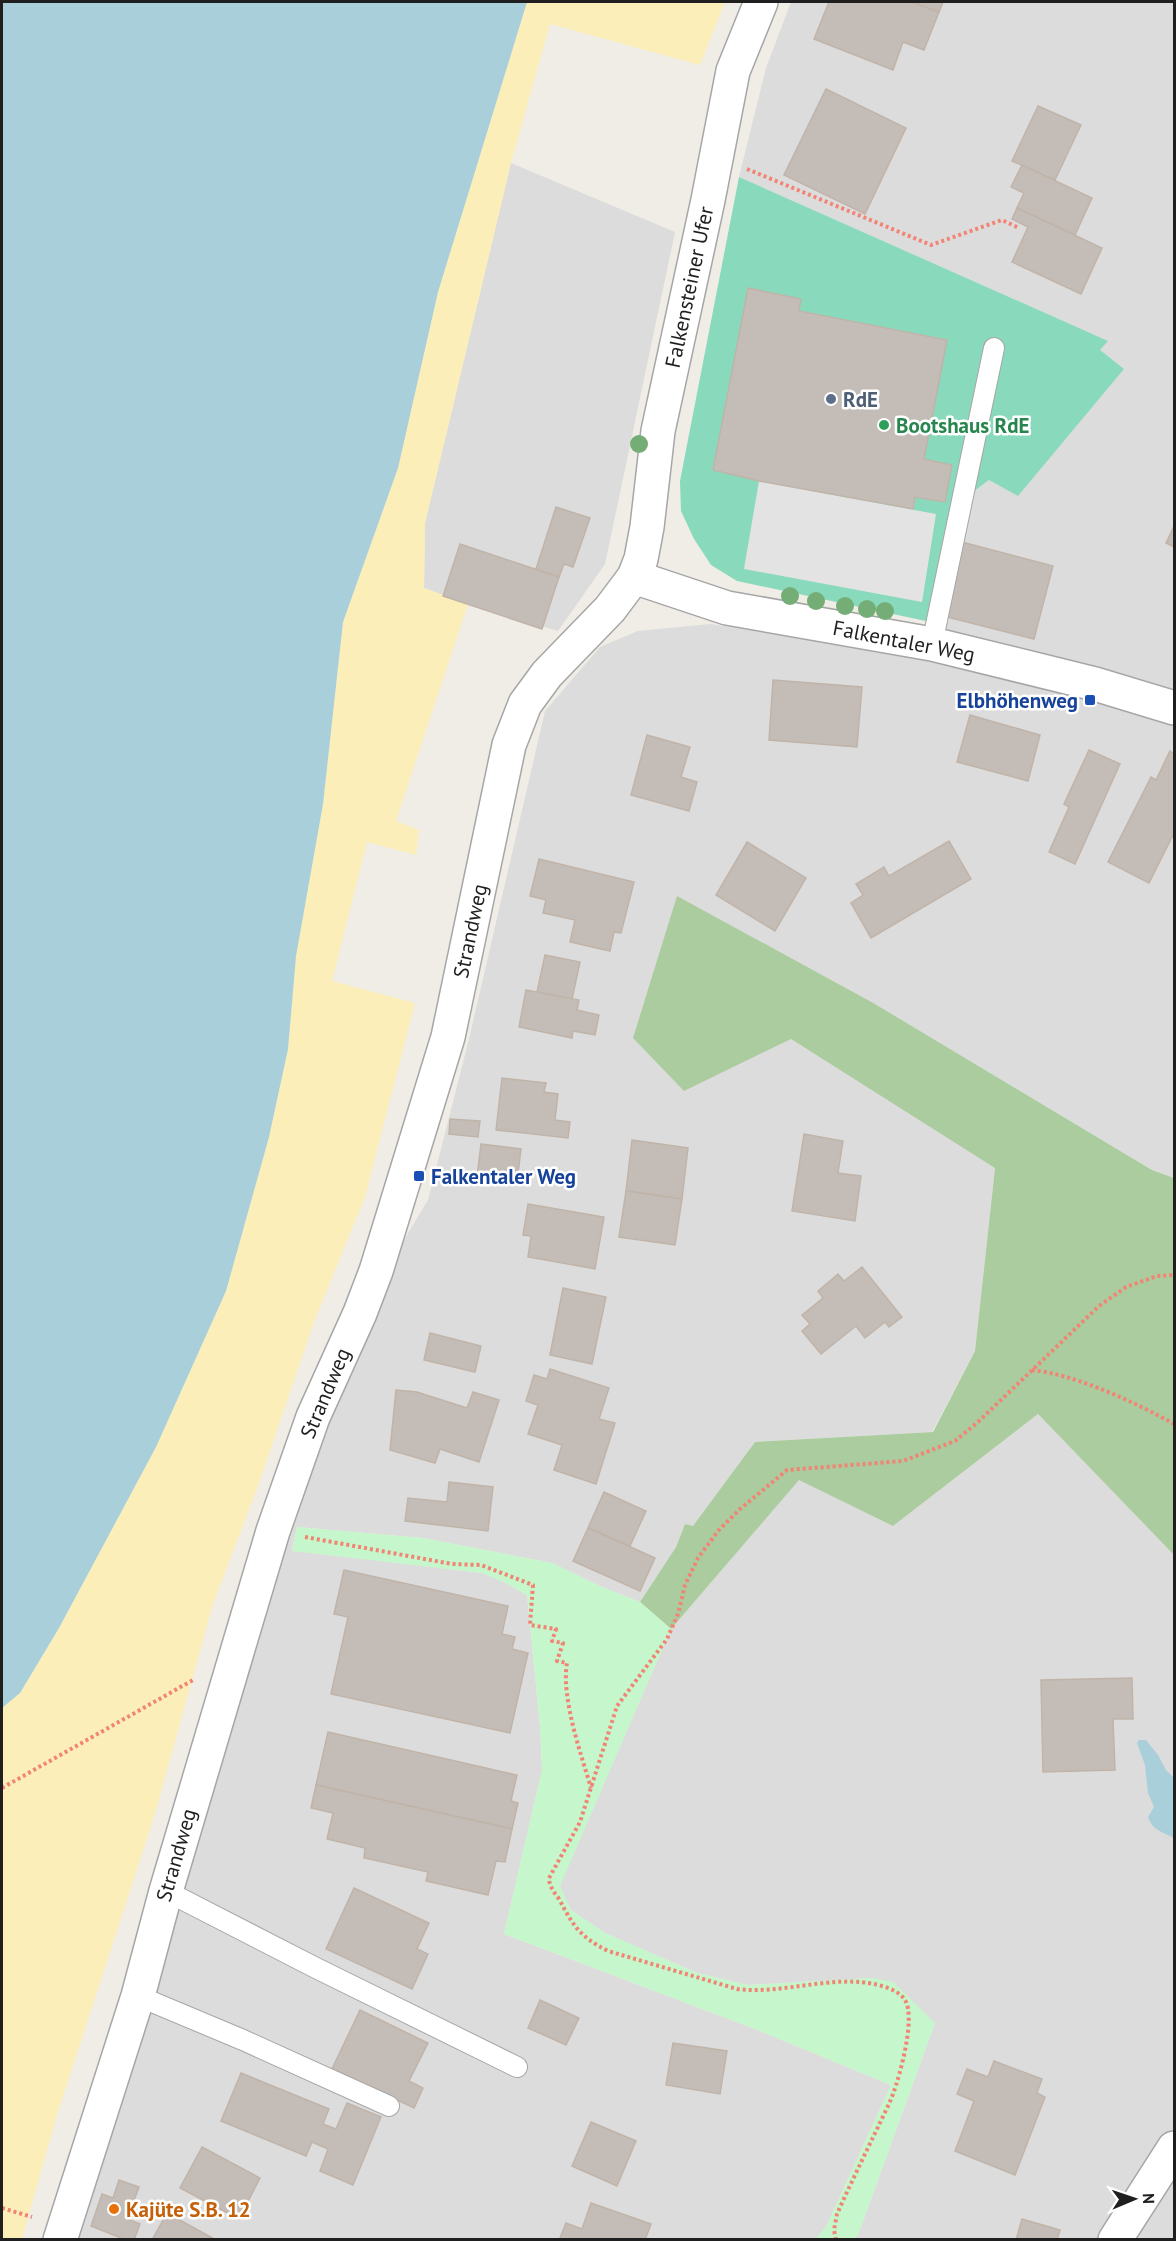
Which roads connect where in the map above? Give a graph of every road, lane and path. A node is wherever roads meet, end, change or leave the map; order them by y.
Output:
1 (761, 2) edge
2 (716, 156) junction
3 (1019, 228) dead end
4 (994, 348) dead end
5 (634, 577) junction
6 (932, 644) junction
7 (1174, 708) edge
8 (1174, 1275) edge
9 (1032, 1370) junction
10 (1174, 1424) edge
11 (273, 1531) junction
12 (235, 1656) junction
13 (2, 1788) edge
14 (591, 1789) junction
15 (166, 1891) junction
16 (138, 1996) junction
17 (518, 2067) dead end
18 (389, 2106) dead end
19 (1174, 2148) edge
20 (60, 2240) edge
21 (836, 2240) edge
22 (1115, 2240) edge

1 - 2 street, Falkensteiner Ufer
2 - 3 path
2 - 5 street, Falkensteiner Ufer
4 - 6 lane
5 - 6 street, Falkentaler Weg
5 - 11 street, Strandweg
6 - 7 street, Falkentaler Weg
8 - 9 path
9 - 10 path
9 - 14 path
11 - 12 street, Strandweg
11 - 14 path
12 - 13 path
12 - 15 street, Strandweg
14 - 21 path
15 - 16 street, Strandweg
15 - 17 lane
16 - 18 lane
16 - 20 street, Strandweg
19 - 22 street

